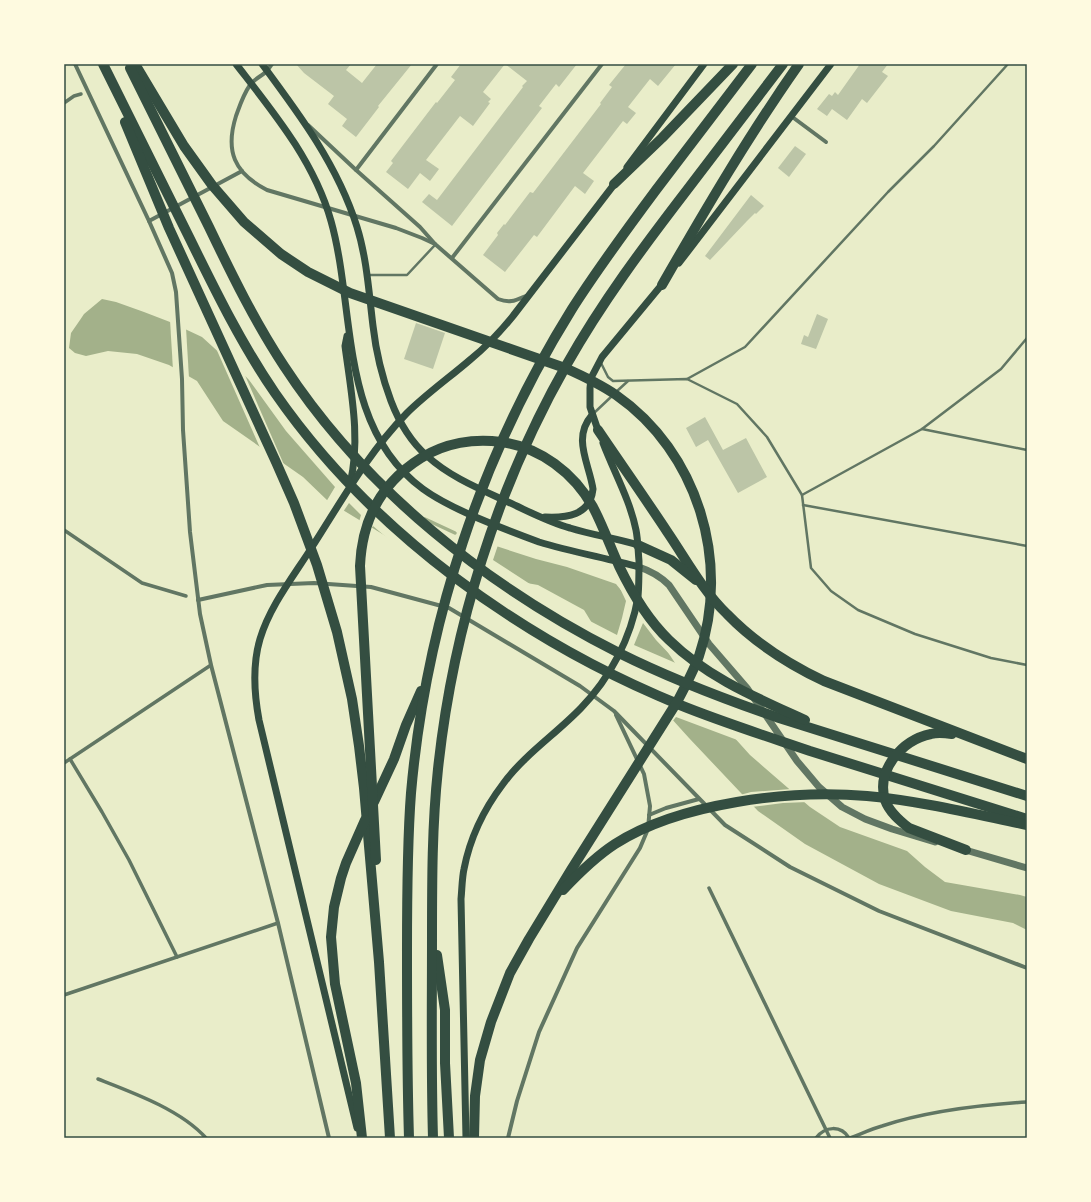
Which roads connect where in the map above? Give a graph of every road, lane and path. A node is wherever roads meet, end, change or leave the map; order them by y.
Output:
1 (75, 64) edge
2 (102, 64) edge
3 (128, 64) edge
4 (135, 64) edge
5 (236, 64) edge
6 (262, 64) edge
7 (272, 64) edge
8 (437, 64) edge
9 (602, 64) edge
10 (704, 64) edge
11 (733, 64) edge
12 (752, 64) edge
13 (783, 64) edge
14 (799, 64) edge
15 (831, 64) edge
16 (1008, 64) edge
17 (267, 71) junction
18 (251, 83) junction
19 (81, 94) dead end
20 (64, 103) edge
21 (791, 116) junction
22 (303, 120) junction
23 (826, 142) dead end
24 (356, 170) junction
25 (242, 171) junction
26 (614, 184) junction
27 (326, 208) junction
28 (352, 216) junction
29 (149, 221) junction
30 (435, 244) junction
31 (452, 258) junction
32 (367, 275) junction
33 (662, 285) junction
34 (530, 294) junction
35 (348, 330) junction
36 (1027, 338) edge
37 (600, 361) junction
38 (686, 379) junction
39 (629, 380) junction
40 (592, 415) junction
41 (400, 421) junction
42 (922, 429) junction
43 (598, 430) junction
44 (381, 442) junction
45 (1027, 450) edge
46 (348, 490) junction
47 (802, 495) junction
48 (803, 505) junction
49 (540, 517) junction
50 (64, 530) edge
51 (638, 545) junction
52 (1027, 546) edge
53 (639, 568) junction
54 (707, 591) junction
55 (186, 596) dead end
56 (198, 600) junction
57 (211, 665) junction
58 (1027, 665) edge
59 (428, 675) junction
60 (614, 711) junction
61 (843, 738) junction
62 (990, 746) junction
63 (70, 759) junction
64 (1027, 760) edge
65 (64, 763) edge
66 (1027, 796) edge
67 (699, 799) junction
68 (649, 815) junction
69 (1027, 819) edge
70 (1027, 825) edge
71 (966, 850) junction
72 (1027, 868) edge
73 (709, 888) dead end
74 (551, 904) junction
75 (432, 916) junction
76 (278, 923) junction
77 (177, 957) junction
78 (379, 962) junction
79 (1027, 968) edge
80 (64, 995) edge
81 (98, 1079) dead end
82 (1027, 1102) edge
83 (826, 1130) junction
84 (206, 1138) edge
85 (329, 1138) edge
86 (360, 1138) edge
87 (390, 1138) edge
88 (409, 1138) edge
89 (433, 1138) edge
90 (449, 1138) edge
91 (466, 1138) edge
92 (474, 1138) edge
93 (508, 1138) edge
94 (816, 1138) edge
95 (830, 1138) edge
96 (850, 1138) edge

1 - 29 street
2 - 69 highway
2 - 78 highway
3 - 61 highway
4 - 74 highway
5 - 18 main road
6 - 17 main road
7 - 17 street
8 - 24 street
9 - 31 street
10 - 26 main road
11 - 26 highway
12 - 59 highway
13 - 75 highway
14 - 33 highway
15 - 21 main road
16 - 38 lane
17 - 18 street
17 - 22 main road
18 - 25 street
18 - 27 main road
19 - 20 street
21 - 23 street
21 - 33 main road
22 - 24 street
22 - 28 main road
24 - 30 street
25 - 27 street
25 - 29 street
26 - 34 main road
27 - 28 street
27 - 35 main road
28 - 30 street
28 - 32 main road
29 - 56 street
30 - 31 street
30 - 32 lane
31 - 34 street
32 - 41 main road
33 - 37 main road
34 - 41 main road
35 - 44 main road
35 - 46 main road
36 - 42 lane
37 - 39 lane
37 - 40 main road
38 - 39 lane
38 - 47 lane
39 - 40 lane
40 - 43 main road
40 - 49 main road
41 - 44 main road
41 - 49 main road
42 - 45 lane
42 - 47 lane
43 - 51 main road
43 - 54 highway
44 - 46 main road
44 - 53 main road
46 - 86 main road
47 - 48 lane
48 - 52 lane
48 - 58 lane
49 - 51 main road
50 - 55 street
51 - 53 main road
51 - 54 highway
53 - 71 street
53 - 91 main road
54 - 62 highway
56 - 57 street
56 - 60 street
57 - 63 street
57 - 76 street
59 - 86 highway
59 - 88 highway
60 - 67 street
60 - 68 street
61 - 66 highway
61 - 78 highway
62 - 64 highway
62 - 71 highway
63 - 65 street
63 - 77 street
67 - 68 street
67 - 79 street
68 - 93 street
70 - 74 highway
71 - 72 street
73 - 83 street
74 - 92 highway
75 - 89 highway
75 - 90 highway
76 - 77 street
76 - 85 street
77 - 80 street
78 - 87 highway
81 - 84 street
82 - 96 street
83 - 94 street
83 - 95 street
83 - 96 street

